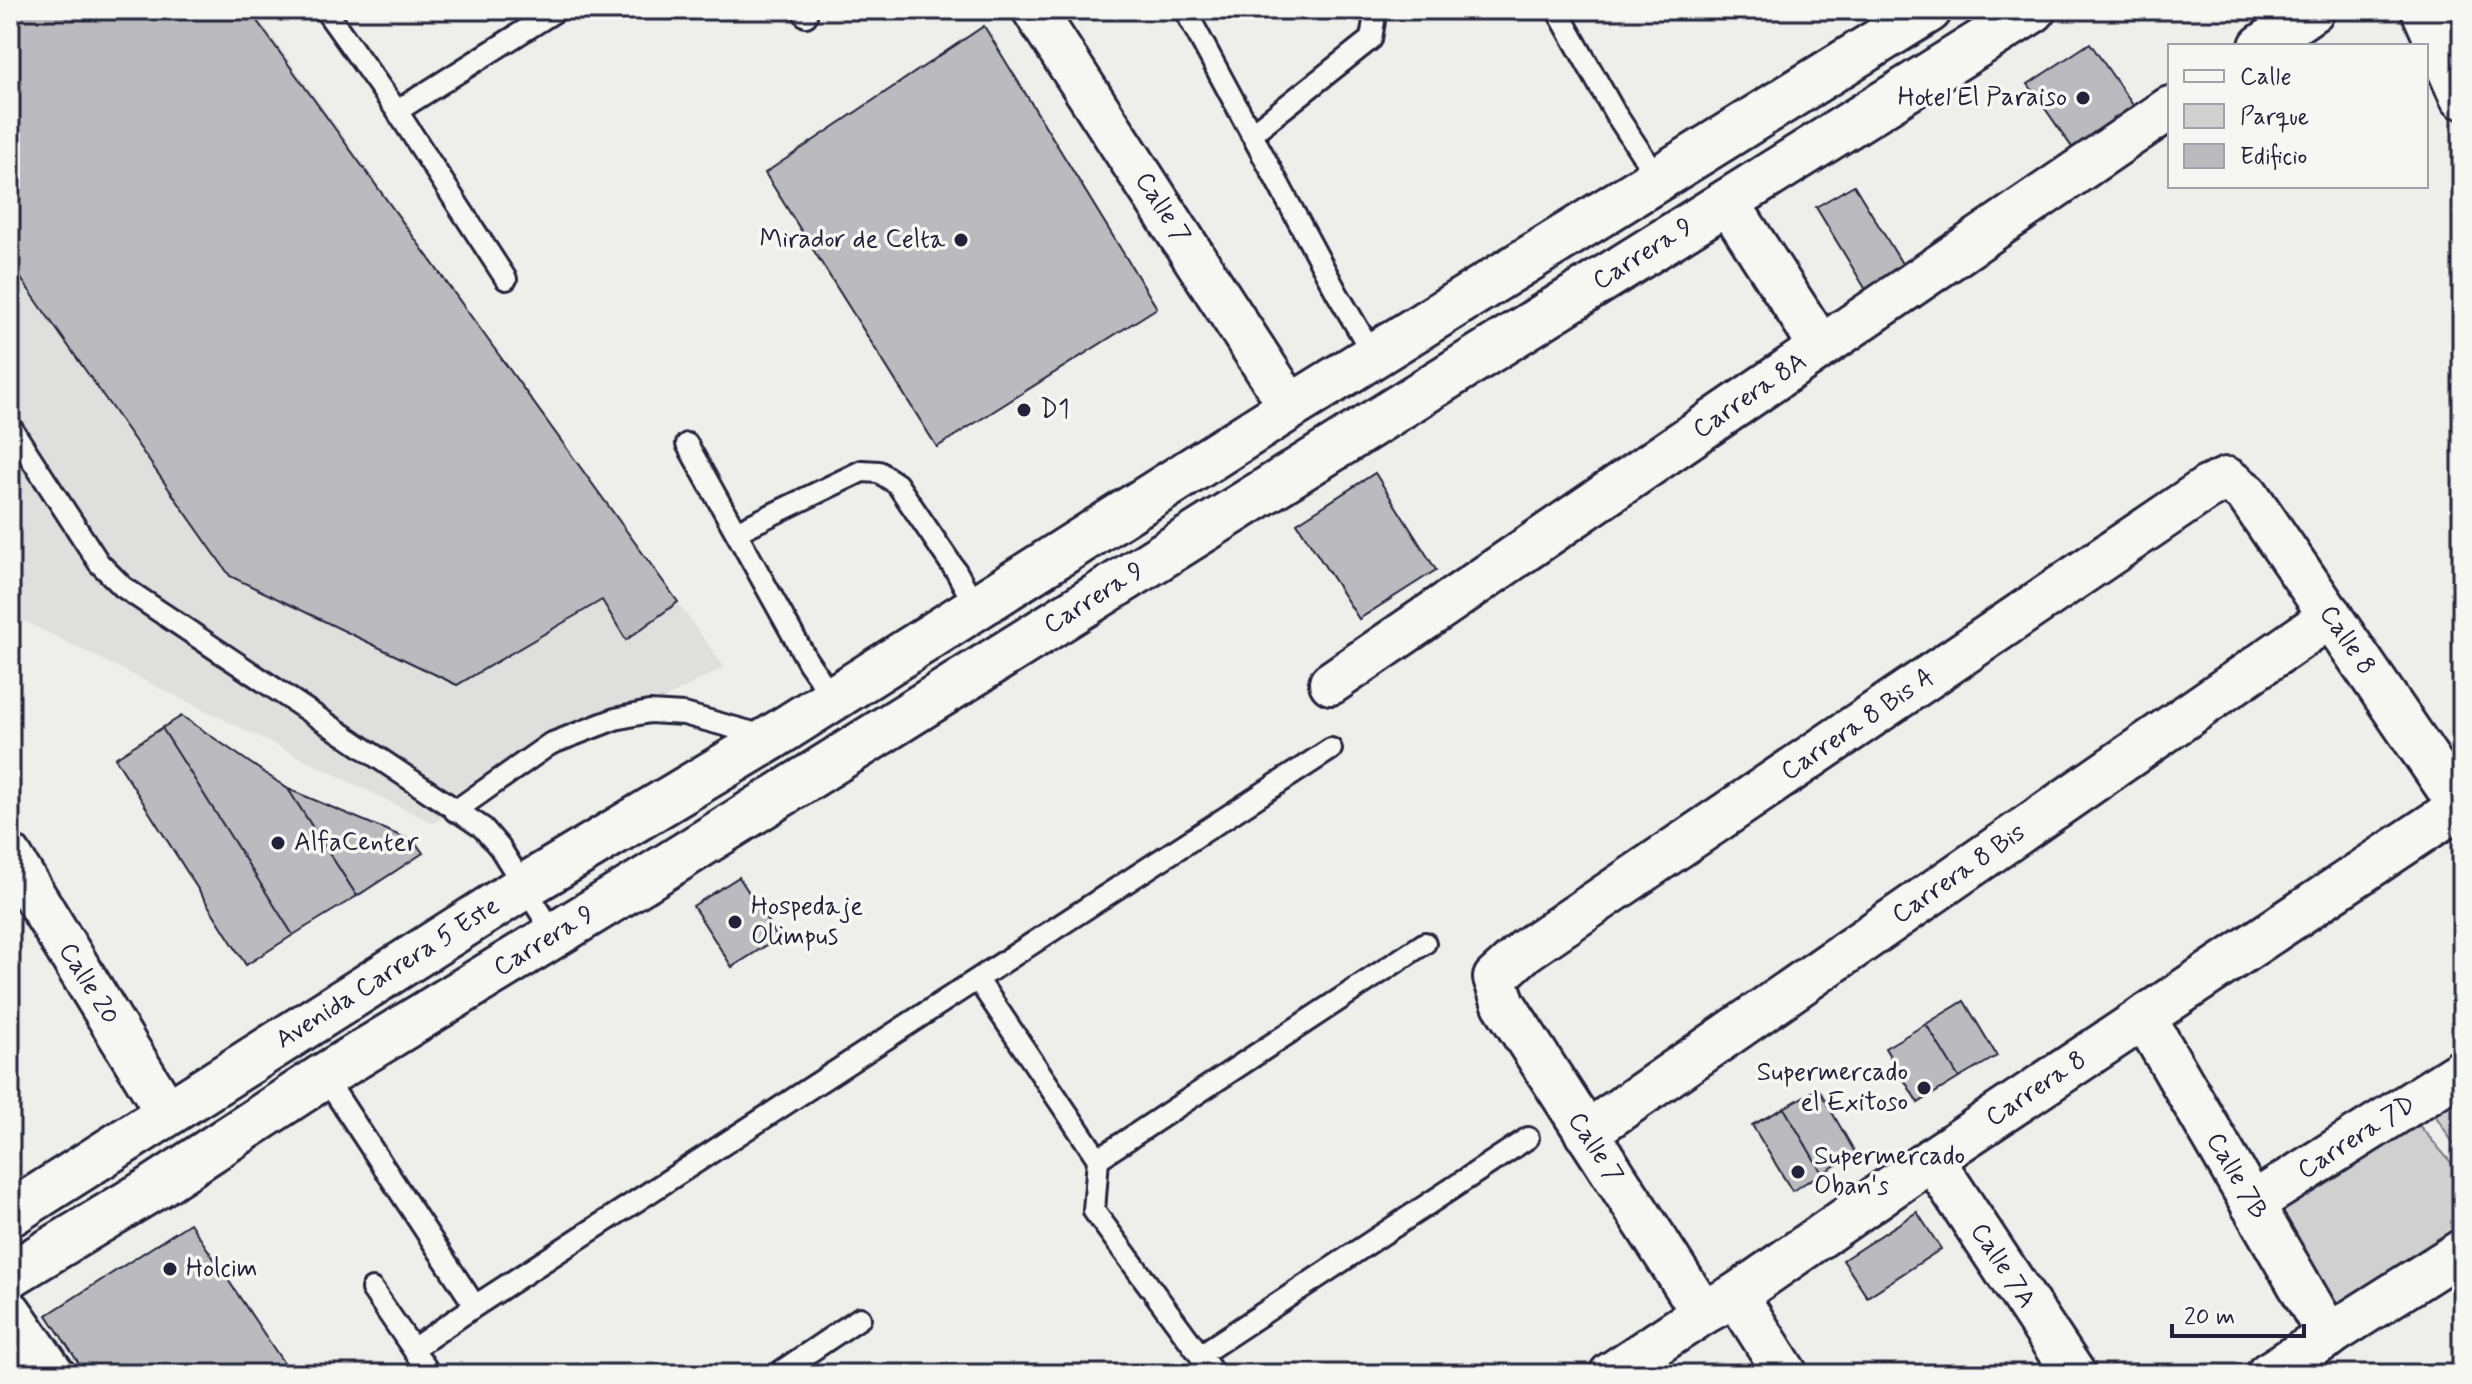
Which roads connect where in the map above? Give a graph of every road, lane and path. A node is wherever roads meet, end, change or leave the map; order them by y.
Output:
1 (325, 10) edge
2 (557, 10) edge
3 (1034, 10) edge
4 (1185, 10) edge
5 (1371, 10) edge
6 (1557, 10) edge
7 (1929, 10) edge
8 (2033, 10) edge
9 (2313, 10) edge
10 (2424, 10) edge
11 (2264, 44) edge
12 (2462, 96) edge
13 (2168, 109) edge
14 (397, 111) junction
15 (1251, 134) junction
16 (1658, 179) junction
17 (1727, 201) junction
18 (506, 279) dead end
19 (1821, 347) junction
20 (1374, 356) junction
21 (1291, 407) junction
22 (10, 426) edge
23 (687, 444) dead end
24 (2227, 479) joint
25 (736, 532) junction
26 (976, 607) junction
27 (2331, 616) junction
28 (1331, 683) dead end
29 (833, 698) junction
30 (771, 738) junction
31 (1331, 749) dead end
32 (2461, 805) edge
33 (455, 811) junction
34 (10, 856) edge
35 (525, 886) junction
36 (554, 934) junction
37 (1425, 943) dead end
38 (1495, 978) joint
39 (978, 980) junction
40 (2144, 1017) junction
41 (2462, 1071) edge
42 (324, 1076) junction
43 (168, 1114) junction
44 (1586, 1133) junction
45 (1528, 1138) dead end
46 (1098, 1159) junction
47 (1932, 1159) junction
48 (2252, 1204) junction
49 (10, 1214) edge
50 (2462, 1251) edge
51 (10, 1275) edge
52 (372, 1289) dead end
53 (1719, 1304) junction
54 (475, 1306) junction
55 (10, 1312) edge
56 (860, 1318) dead end
57 (2329, 1336) junction
58 (413, 1349) junction
59 (1200, 1355) junction
60 (53, 1374) edge
61 (430, 1374) edge
62 (777, 1374) edge
63 (1214, 1374) edge
64 (1611, 1374) edge
65 (1786, 1374) edge
66 (2074, 1374) edge
67 (2268, 1374) edge

1 - 14 lane
2 - 14 lane
3 - 21 street, Calle 7
4 - 15 lane
5 - 15 lane
6 - 16 lane
7 - 16 main road
8 - 17 main road, Carrera 9
9 - 11 street
10 - 12 main road
13 - 19 street, Carrera 8A
14 - 18 lane
15 - 20 lane
16 - 20 main road
17 - 19 street
17 - 36 main road, Carrera 9
19 - 28 street, Carrera 8A
20 - 21 main road
21 - 26 main road
22 - 33 lane
23 - 25 lane
24 - 27 street, Calle 8
24 - 38 street, Carrera 8 Bis A
25 - 26 lane
25 - 29 lane
26 - 29 main road
27 - 32 street, Calle 8
27 - 44 street, Carrera 8 Bis
29 - 30 main road
30 - 33 lane
30 - 35 main road, Avenida Carrera 5 Este
31 - 39 lane
32 - 40 street, Carrera 8
33 - 35 lane
34 - 43 street, Calle 20
35 - 36 lane
35 - 43 main road, Avenida Carrera 5 Este
36 - 42 main road, Carrera 9
37 - 46 lane
38 - 44 street, Calle 7
39 - 46 lane
39 - 54 lane
40 - 47 street, Carrera 8
40 - 48 street, Calle 7B
41 - 48 street, Carrera 7D
42 - 51 main road, Carrera 9
42 - 54 lane
43 - 49 main road, Avenida Carrera 5 Este
44 - 53 street, Calle 7
45 - 59 lane
46 - 59 lane
47 - 53 street, Carrera 8
47 - 66 street, Calle 7A
48 - 57 street, Calle 7B
50 - 57 street
52 - 58 lane
53 - 64 street, Carrera 8
53 - 65 street, Calle 7
54 - 58 lane
55 - 60 street
56 - 62 lane
57 - 67 street
58 - 61 lane
59 - 63 lane

